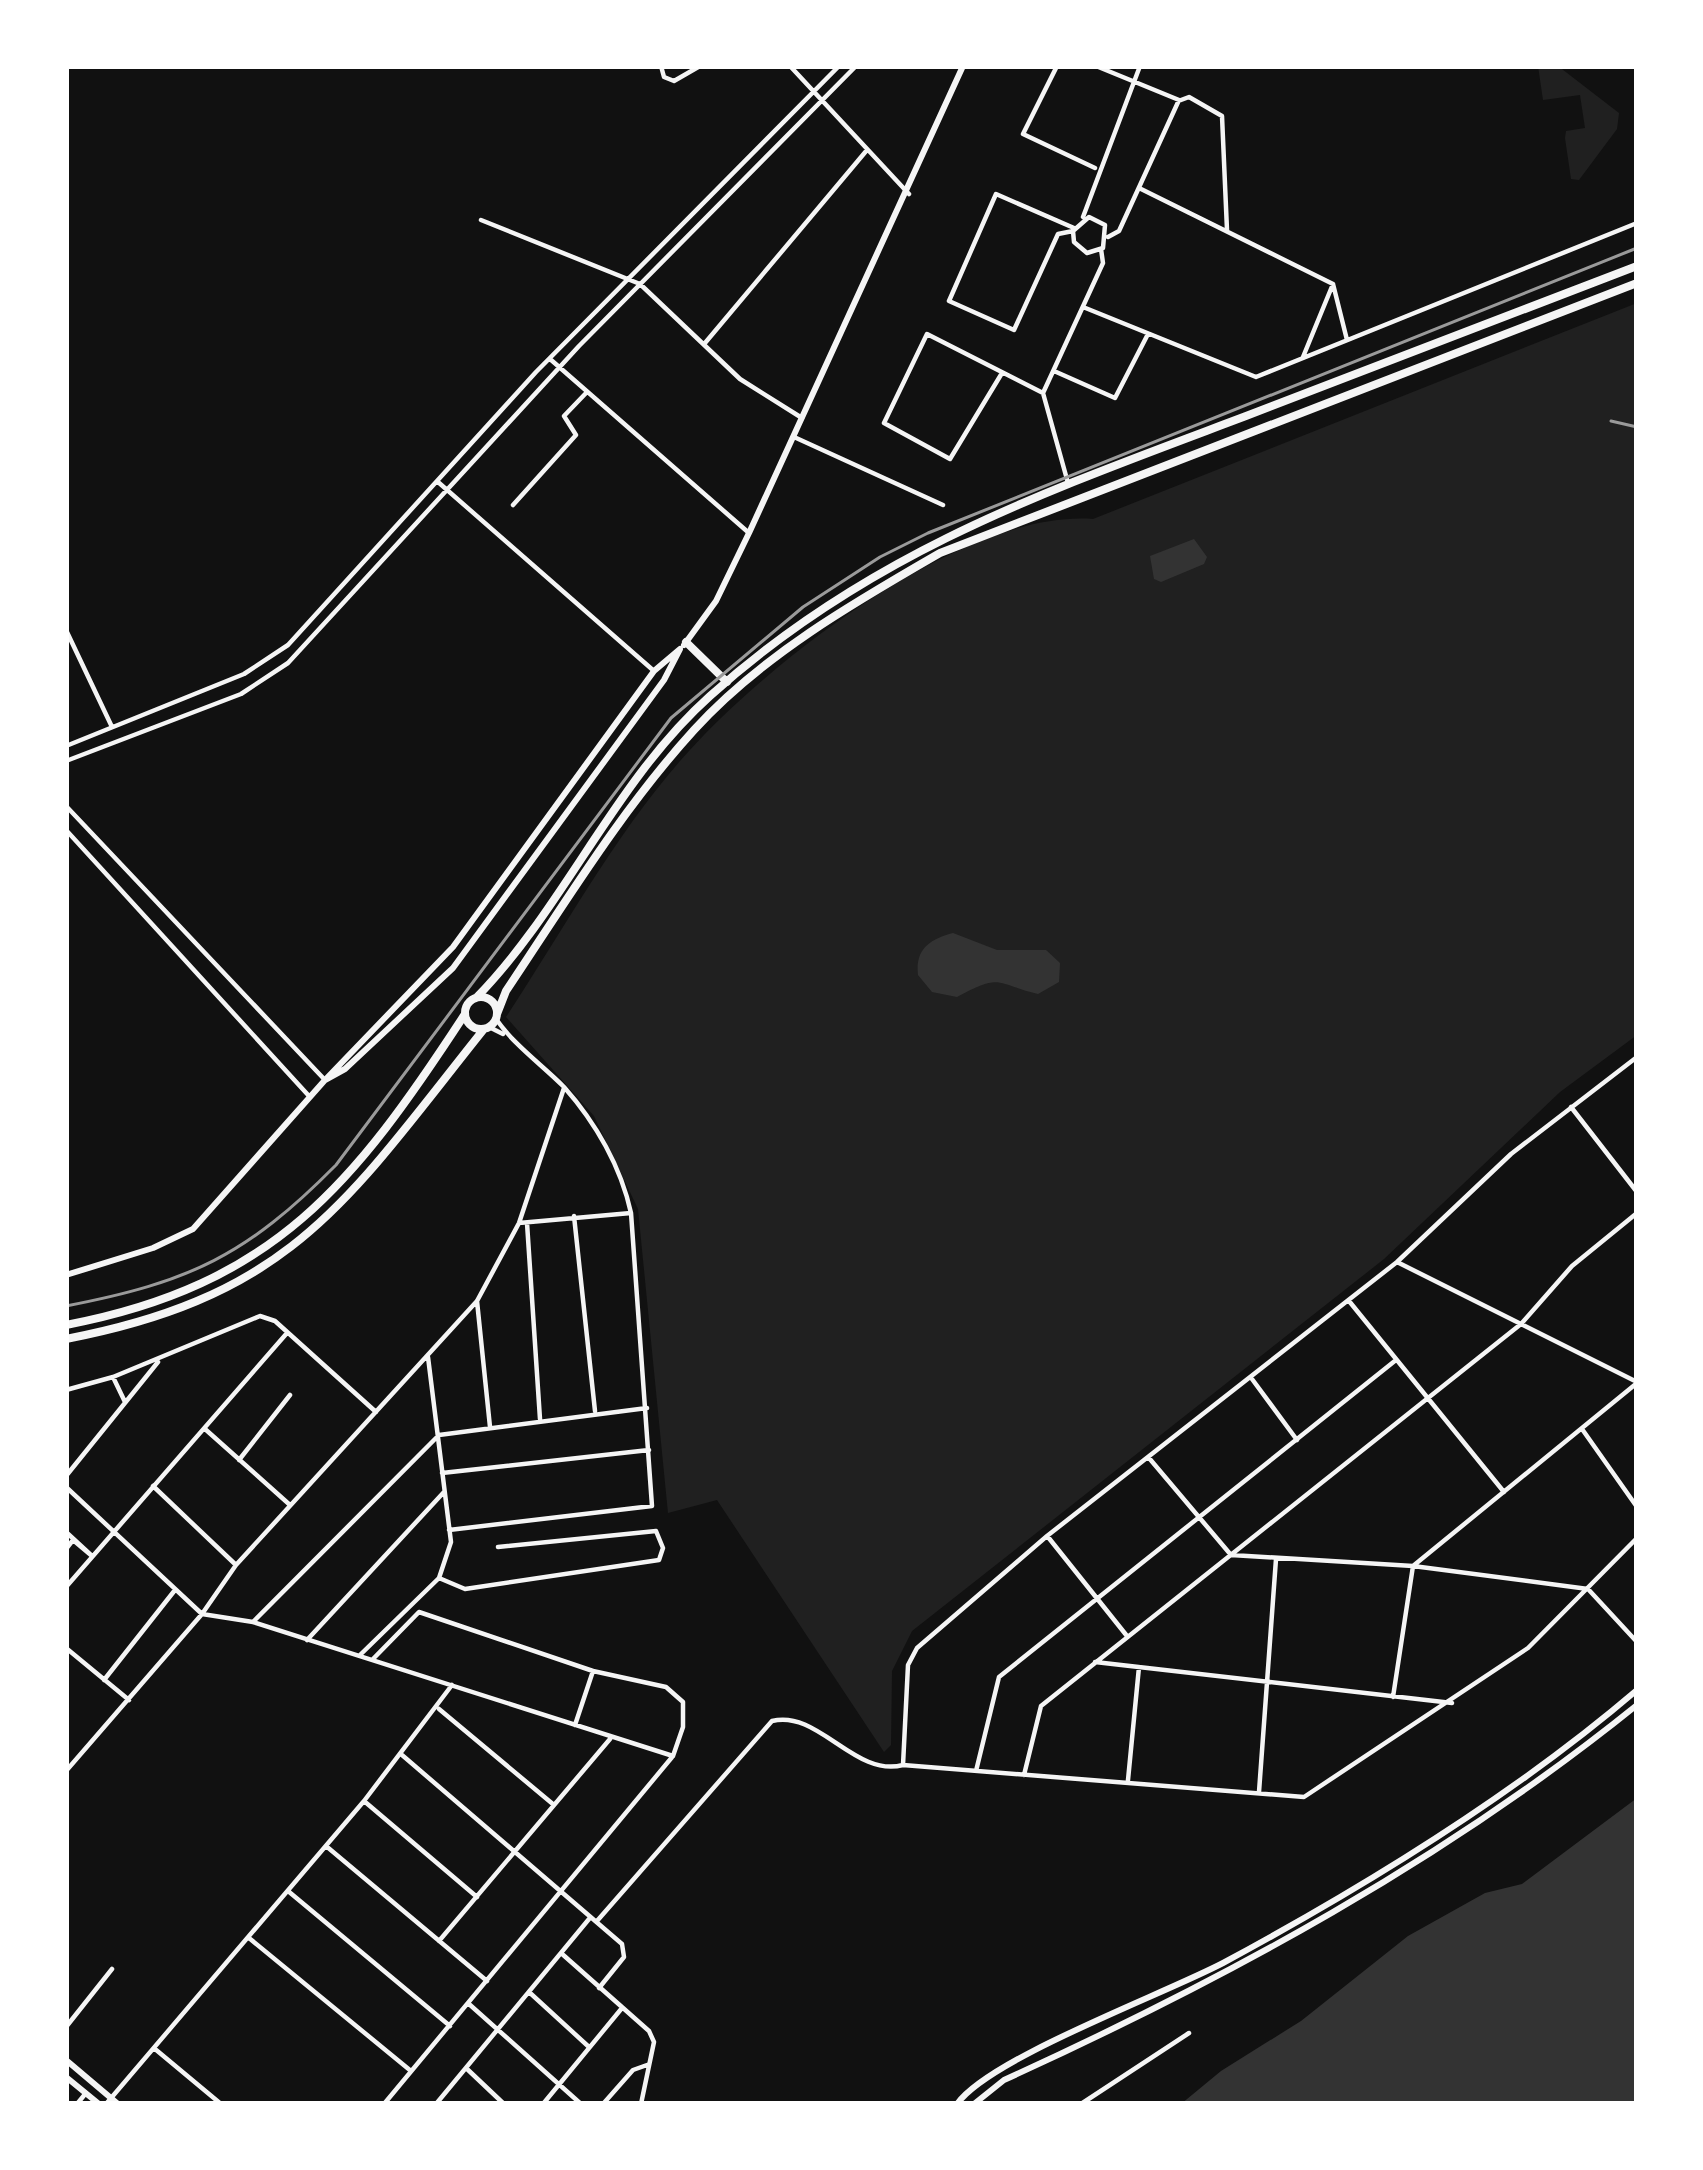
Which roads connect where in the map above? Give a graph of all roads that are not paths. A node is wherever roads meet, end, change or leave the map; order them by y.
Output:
1 (662, 66) edge
2 (700, 66) edge
3 (790, 66) edge
4 (839, 66) edge
5 (856, 66) edge
6 (963, 66) edge
7 (1057, 66) edge
8 (1096, 66) edge
9 (1140, 66) edge
10 (1137, 82) junction
11 (813, 92) junction
12 (1179, 100) junction
13 (821, 101) junction
14 (867, 150) junction
15 (1098, 169) junction
16 (1139, 188) junction
17 (909, 194) junction
18 (1083, 219) junction
19 (481, 220) dead end
20 (1637, 223) edge
21 (1073, 230) junction
22 (1227, 230) junction
23 (1108, 237) junction
24 (1101, 249) junction
25 (1637, 266) edge
26 (626, 279) junction
27 (1637, 283) edge
28 (640, 284) junction
29 (1333, 284) junction
30 (1083, 307) junction
31 (1148, 334) junction
32 (1347, 340) junction
33 (704, 345) junction
34 (549, 358) junction
35 (1301, 360) junction
36 (559, 367) junction
37 (1053, 370) junction
38 (1002, 373) junction
39 (587, 392) junction
40 (1043, 393) junction
41 (802, 418) junction
42 (794, 437) junction
43 (438, 482) junction
44 (1068, 483) junction
45 (447, 490) junction
46 (514, 505) dead end
47 (943, 505) dead end
48 (749, 533) junction
49 (66, 630) edge
50 (683, 646) junction
51 (654, 671) junction
52 (727, 682) junction
53 (112, 727) junction
54 (92, 735) junction
55 (66, 746) edge
56 (96, 748) junction
57 (66, 761) edge
58 (66, 806) edge
59 (66, 830) edge
60 (200, 947) junction
61 (186, 959) junction
62 (476, 998) junction
63 (465, 1014) junction
64 (492, 1022) junction
65 (1637, 1057) edge
66 (325, 1080) junction
67 (564, 1088) junction
68 (310, 1097) junction
69 (1570, 1106) junction
70 (1637, 1192) edge
71 (631, 1214) junction
72 (1637, 1214) edge
73 (574, 1216) junction
74 (523, 1223) junction
75 (1397, 1262) junction
76 (66, 1275) edge
77 (477, 1301) junction
78 (1349, 1301) junction
79 (1521, 1324) junction
80 (66, 1325) edge
81 (287, 1333) junction
82 (66, 1339) edge
83 (428, 1357) junction
84 (161, 1358) junction
85 (1396, 1360) junction
86 (113, 1377) junction
87 (1252, 1379) junction
88 (1637, 1382) edge
89 (66, 1390) edge
90 (290, 1395) dead end
91 (1429, 1398) junction
92 (125, 1402) junction
93 (647, 1408) junction
94 (595, 1411) junction
95 (376, 1412) junction
96 (540, 1419) junction
97 (490, 1427) junction
98 (204, 1428) junction
99 (1582, 1428) junction
100 (439, 1435) junction
101 (1297, 1440) junction
102 (649, 1450) junction
103 (1149, 1457) junction
104 (239, 1460) junction
105 (442, 1473) junction
106 (66, 1476) edge
107 (152, 1486) junction
108 (66, 1487) edge
109 (444, 1492) junction
110 (1504, 1492) junction
111 (290, 1505) junction
112 (1637, 1508) edge
113 (1199, 1518) junction
114 (449, 1530) junction
115 (66, 1532) edge
116 (113, 1532) junction
117 (1047, 1536) junction
118 (1637, 1538) edge
119 (498, 1547) dead end
120 (66, 1549) edge
121 (1231, 1555) junction
122 (92, 1556) junction
123 (1276, 1559) junction
124 (236, 1565) junction
125 (1414, 1566) junction
126 (439, 1578) junction
127 (66, 1587) edge
128 (175, 1589) junction
129 (1588, 1589) junction
130 (1097, 1598) junction
131 (202, 1614) junction
132 (254, 1622) junction
133 (1127, 1636) junction
134 (307, 1640) junction
135 (1637, 1642) edge
136 (66, 1648) edge
137 (360, 1655) junction
138 (373, 1659) junction
139 (1093, 1662) junction
140 (1139, 1667) junction
141 (593, 1670) junction
142 (104, 1680) junction
143 (1271, 1684) junction
144 (452, 1685) junction
145 (1637, 1690) edge
146 (1393, 1697) junction
147 (129, 1700) junction
148 (1452, 1703) junction
149 (1637, 1705) edge
150 (439, 1708) junction
151 (575, 1725) junction
152 (611, 1737) junction
153 (402, 1755) junction
154 (673, 1756) junction
155 (903, 1765) junction
156 (976, 1771) junction
157 (66, 1772) edge
158 (1024, 1775) junction
159 (1127, 1783) junction
160 (1258, 1794) junction
161 (364, 1801) junction
162 (554, 1805) junction
163 (325, 1846) junction
164 (513, 1853) junction
165 (288, 1891) junction
166 (562, 1893) junction
167 (477, 1897) junction
168 (594, 1919) junction
169 (249, 1938) junction
170 (439, 1941) junction
171 (561, 1953) junction
172 (112, 1969) dead end
173 (488, 1982) junction
174 (598, 1988) junction
175 (529, 1992) junction
176 (469, 2004) junction
177 (622, 2008) junction
178 (66, 2026) edge
179 (450, 2026) junction
180 (498, 2029) junction
181 (1189, 2033) dead end
182 (589, 2047) junction
183 (155, 2049) junction
184 (66, 2060) edge
185 (647, 2065) junction
186 (466, 2068) junction
187 (412, 2071) junction
188 (66, 2077) edge
189 (558, 2085) junction
190 (86, 2093) junction
191 (109, 2103) edge
192 (76, 2104) edge
193 (221, 2104) edge
194 (384, 2104) edge
195 (436, 2104) edge
196 (504, 2104) edge
197 (543, 2104) edge
198 (581, 2104) edge
199 (603, 2104) edge
200 (641, 2104) edge
201 (957, 2104) edge
202 (974, 2104) edge
203 (1081, 2104) edge

1 - 2 street
3 - 11 street
4 - 11 street
5 - 13 street
6 - 17 street
7 - 15 street
8 - 10 street
9 - 10 street
10 - 12 street
10 - 15 street
11 - 13 street
11 - 26 street
12 - 16 street
12 - 22 street
13 - 14 street
13 - 28 street
14 - 17 street
14 - 33 street
15 - 18 street
16 - 22 street
16 - 23 street
17 - 41 street
18 - 21 street
18 - 23 street
19 - 26 street
20 - 32 street
21 - 21 street
21 - 24 street
22 - 29 street
23 - 24 street
24 - 30 street
25 - 44 highway
26 - 28 street
26 - 34 street
27 - 64 highway
28 - 33 street
28 - 36 street
29 - 32 street
29 - 35 street
30 - 31 street
30 - 37 street
31 - 35 street
31 - 37 street
32 - 35 street
33 - 41 street
34 - 36 street
34 - 43 street
36 - 39 street
36 - 45 street
37 - 40 street
38 - 38 street
38 - 40 street
39 - 46 street
39 - 48 street
40 - 44 street
41 - 42 street
42 - 47 street
42 - 48 street
43 - 45 street
43 - 53 street
44 - 52 highway
45 - 51 street
45 - 56 street
48 - 50 street
49 - 53 street
50 - 51 street
50 - 52 highway
50 - 66 street
51 - 66 street
52 - 62 highway
53 - 54 street
54 - 55 street
54 - 56 street
56 - 57 street
58 - 60 street
59 - 61 street
60 - 61 street
60 - 66 street
61 - 68 street
62 - 63 highway
62 - 64 highway
63 - 64 highway
63 - 80 highway
64 - 67 street
64 - 82 highway
65 - 69 street
66 - 68 street
67 - 71 street
67 - 74 street
68 - 76 street
69 - 70 street
69 - 75 street
71 - 73 street
71 - 93 street
72 - 79 street
73 - 74 street
73 - 94 street
74 - 77 street
74 - 96 street
75 - 78 street
75 - 79 street
77 - 83 street
77 - 97 street
78 - 85 street
78 - 87 street
79 - 88 street
79 - 91 street
81 - 84 street
81 - 95 street
81 - 98 street
83 - 95 street
83 - 100 street
84 - 86 street
84 - 92 street
85 - 91 street
85 - 101 street
86 - 89 street
86 - 92 street
87 - 101 street
87 - 103 street
88 - 99 street
90 - 104 street
91 - 110 street
91 - 121 street
92 - 106 street
93 - 94 street
93 - 102 street
94 - 96 street
95 - 111 street
96 - 97 street
97 - 100 street
98 - 104 street
98 - 107 street
99 - 110 street
99 - 112 street
100 - 105 street
100 - 132 street
101 - 113 street
102 - 105 street
102 - 114 street
103 - 113 street
103 - 117 street
104 - 111 street
105 - 109 street
107 - 116 street
107 - 124 street
108 - 116 street
109 - 114 street
109 - 134 street
110 - 125 street
111 - 124 street
113 - 121 street
113 - 130 street
114 - 126 street
115 - 122 street
116 - 122 street
116 - 128 street
117 - 130 street
117 - 155 street
118 - 129 street
119 - 126 street
120 - 122 street
121 - 123 street
121 - 133 street
122 - 127 street
123 - 125 street
123 - 143 street
124 - 131 street
125 - 129 street
125 - 146 street
126 - 137 street
128 - 131 street
128 - 142 street
129 - 135 street
129 - 148 street
130 - 133 street
130 - 156 street
131 - 132 street
131 - 147 street
132 - 134 street
133 - 139 street
134 - 137 street
136 - 142 street
137 - 138 street
138 - 141 street
138 - 144 street
139 - 140 street
139 - 158 street
140 - 143 street
140 - 159 street
141 - 151 street
141 - 154 street
142 - 147 street
143 - 146 street
143 - 160 street
144 - 150 street
144 - 151 street
145 - 201 street
146 - 148 street
147 - 157 street
148 - 160 street
149 - 202 street
150 - 153 street
150 - 162 street
151 - 152 street
152 - 154 street
152 - 162 street
153 - 161 street
153 - 164 street
154 - 166 street
155 - 156 street
155 - 168 street
156 - 158 street
158 - 159 street
159 - 160 street
161 - 163 street
161 - 167 street
162 - 164 street
163 - 165 street
163 - 170 street
164 - 166 street
164 - 167 street
165 - 169 street
165 - 179 street
166 - 168 street
166 - 173 street
167 - 170 street
168 - 171 street
168 - 174 street
169 - 183 street
169 - 187 street
170 - 173 street
171 - 174 street
171 - 175 street
172 - 178 street
173 - 176 street
174 - 177 street
175 - 180 street
175 - 182 street
176 - 179 street
176 - 180 street
177 - 182 street
177 - 185 street
179 - 187 street
180 - 186 street
180 - 189 street
181 - 203 street
182 - 189 street
183 - 191 street
183 - 193 street
184 - 191 street
185 - 199 street
185 - 200 street
186 - 195 street
186 - 196 street
187 - 194 street
188 - 190 street
189 - 197 street
189 - 198 street
190 - 191 street
190 - 192 street

